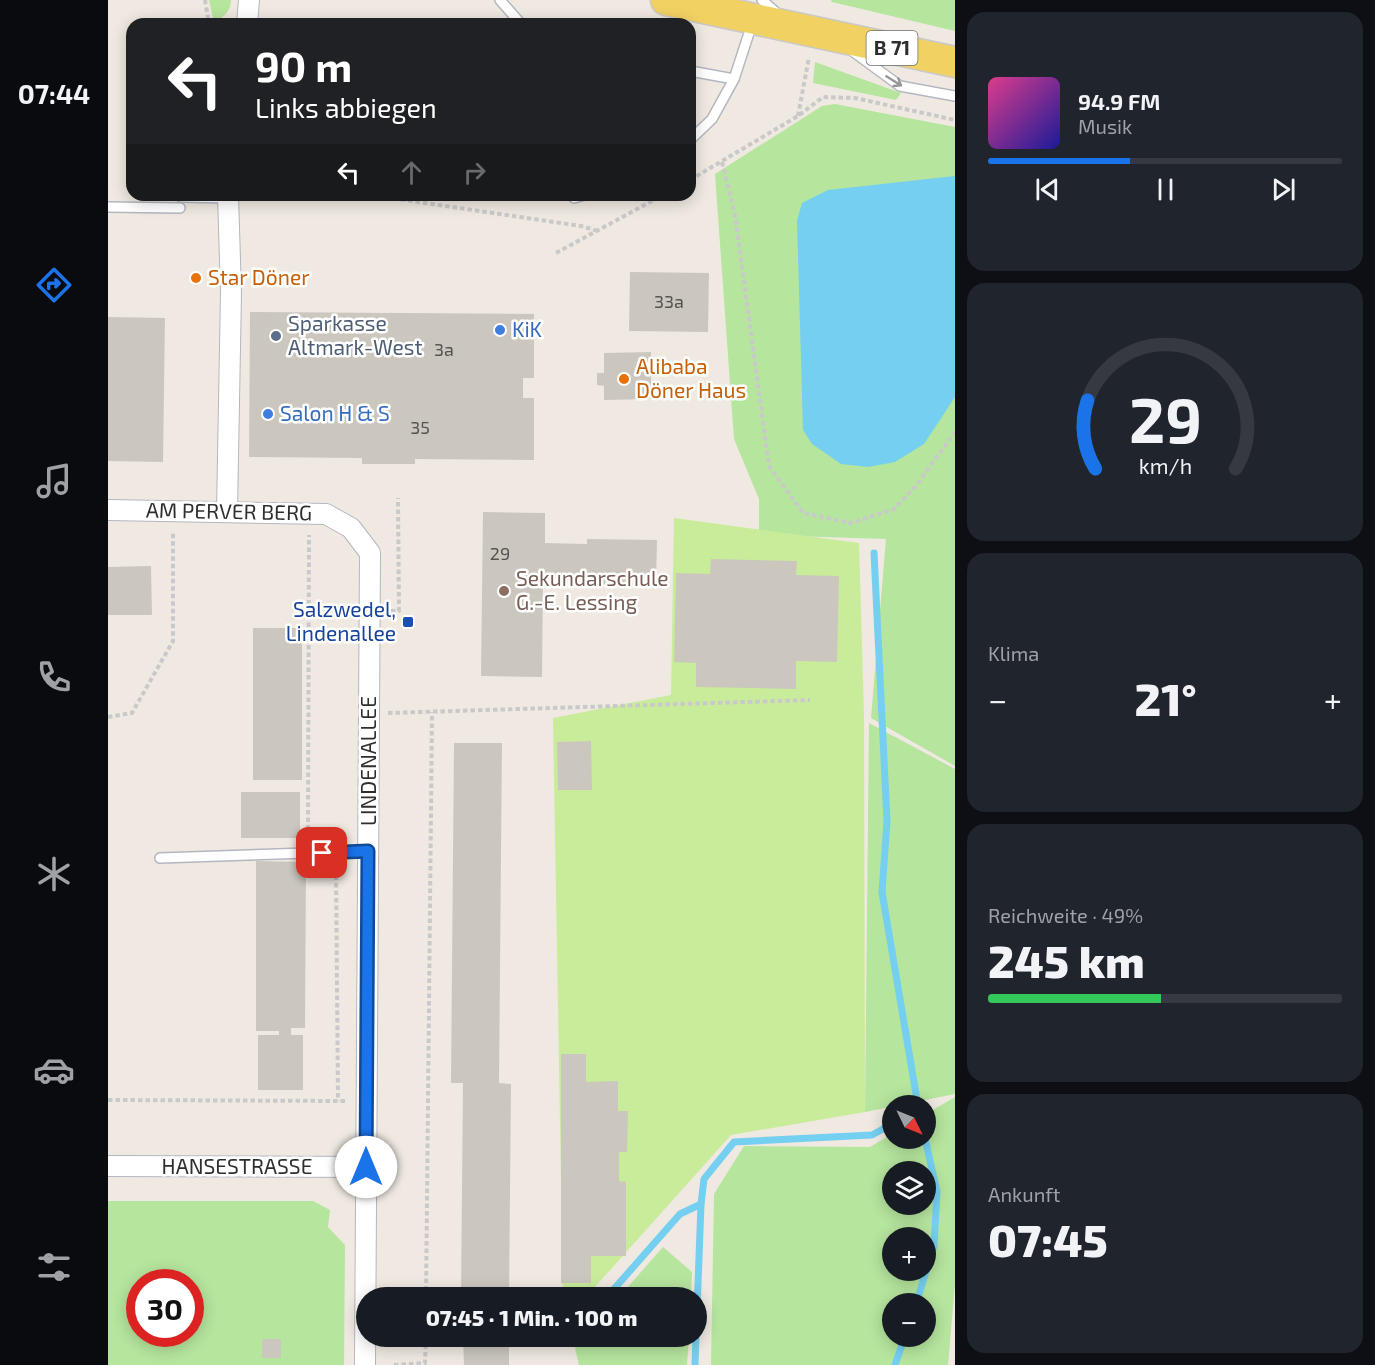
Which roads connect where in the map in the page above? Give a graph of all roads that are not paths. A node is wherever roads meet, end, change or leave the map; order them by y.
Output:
1 (249, 0) edge
2 (500, 0) edge
3 (666, 0) edge
4 (758, 9) edge
5 (248, 18) edge
6 (515, 18) edge
7 (830, 35) junction
8 (955, 62) edge
9 (696, 73) edge
10 (734, 79) junction
11 (955, 96) edge
12 (696, 134) edge
13 (228, 201) edge
14 (108, 207) edge
15 (180, 208) dead end
16 (108, 510) edge
17 (227, 512) junction
18 (370, 553) joint
19 (368, 851) junction
20 (160, 858) dead end
21 (108, 1166) edge
22 (366, 1167) junction
23 (364, 1365) edge

1 - 5 street
2 - 6 lane
3 - 4 main road, B 71
4 - 7 main road, B 71
4 - 10 lane
7 - 8 main road, B 71
7 -> 11 lane
9 - 10 lane
10 - 12 lane
13 - 17 street
14 - 15 lane
16 - 17 street, AM PERVER BERG
17 - 18 street, AM PERVER BERG
18 - 19 street, LINDENALLEE
19 - 20 lane
19 - 22 street, LINDENALLEE
21 - 22 street, HANSESTRASSE
22 - 23 street, LINDENALLEE

